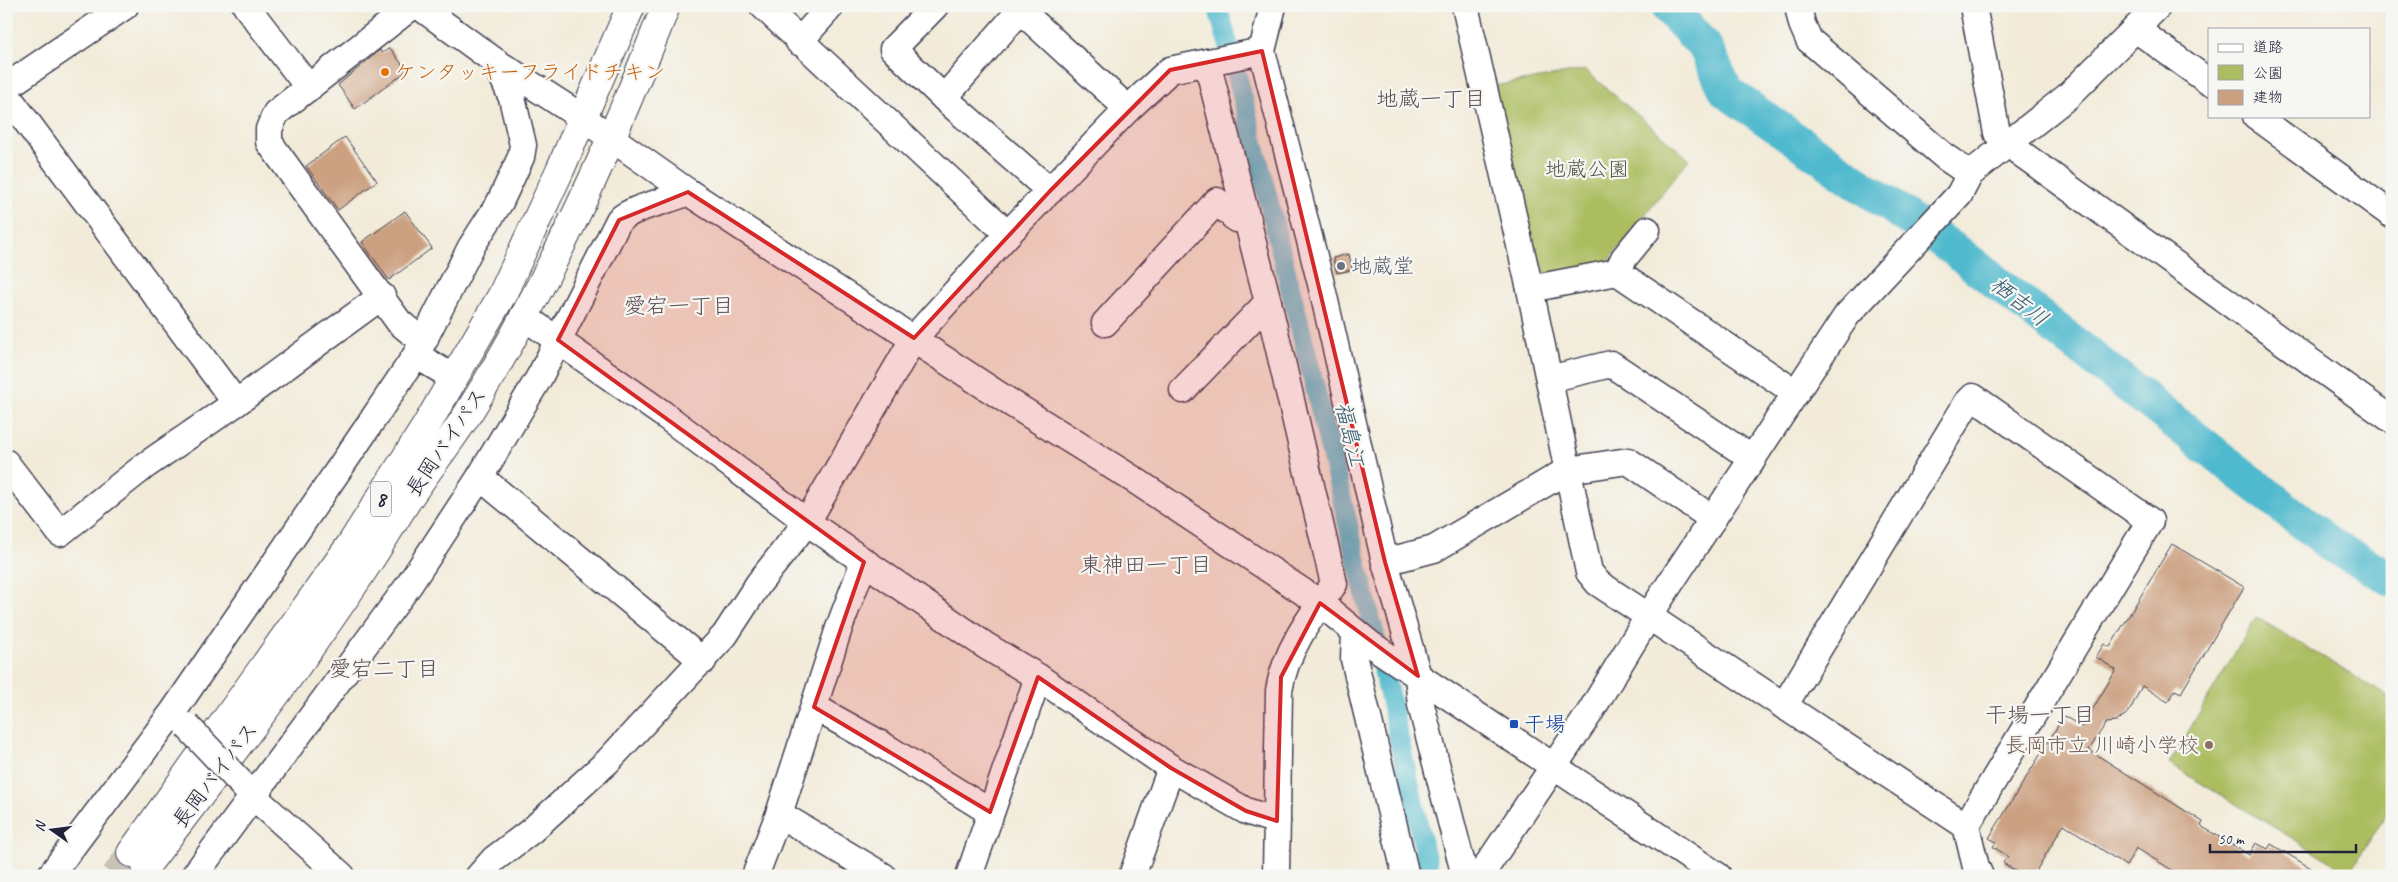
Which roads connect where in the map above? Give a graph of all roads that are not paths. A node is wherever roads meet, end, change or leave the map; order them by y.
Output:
1 (125, 6) edge
2 (246, 6) edge
3 (412, 6) edge
4 (419, 6) edge
5 (631, 6) edge
6 (666, 6) edge
7 (763, 6) edge
8 (831, 6) edge
9 (934, 6) edge
10 (1273, 6) edge
11 (1465, 6) edge
12 (1798, 6) edge
13 (1973, 6) edge
14 (2158, 6) edge
15 (1020, 8) edge
16 (2136, 29) junction
17 (799, 42) junction
18 (1255, 52) junction
19 (1212, 60) junction
20 (496, 62) junction
21 (2208, 81) edge
22 (6, 87) edge
23 (309, 88) junction
24 (6, 94) edge
25 (944, 98) junction
26 (1128, 109) junction
27 (583, 118) junction
28 (2259, 118) edge
29 (611, 138) junction
30 (2010, 144) junction
31 (1965, 185) junction
32 (1050, 191) junction
33 (688, 192) junction
34 (2392, 215) edge
35 (1248, 219) junction
36 (1647, 230) dead end
37 (1008, 234) junction
38 (1617, 272) junction
39 (1530, 290) junction
40 (382, 296) junction
41 (1268, 302) junction
42 (523, 316) junction
43 (1105, 322) dead end
44 (914, 338) junction
45 (558, 340) junction
46 (420, 347) junction
47 (454, 378) junction
48 (1549, 380) junction
49 (1183, 390) dead end
50 (1796, 393) junction
51 (236, 403) junction
52 (2392, 420) edge
53 (1753, 458) junction
54 (6, 463) edge
55 (1568, 470) junction
56 (480, 477) junction
57 (1713, 518) junction
58 (807, 522) junction
59 (864, 562) junction
60 (1385, 562) junction
61 (1320, 603) junction
62 (1648, 616) junction
63 (1362, 638) junction
64 (703, 661) junction
65 (1414, 673) junction
66 (1038, 677) junction
67 (1784, 706) junction
68 (814, 707) junction
69 (180, 719) junction
70 (1552, 767) junction
71 (1171, 768) junction
72 (247, 789) junction
73 (990, 812) junction
74 (778, 814) junction
75 (1277, 821) junction
76 (1966, 826) junction
77 (50, 876) edge
78 (194, 876) edge
79 (342, 876) edge
80 (479, 876) edge
81 (755, 876) edge
82 (883, 876) edge
83 (968, 876) edge
84 (1132, 876) edge
85 (1276, 876) edge
86 (1406, 876) edge
87 (1465, 876) edge
88 (1480, 876) edge
89 (1718, 876) edge
90 (1980, 876) edge

1 - 22 street
2 - 23 street
3 - 23 street
4 - 20 street
5 - 27 highway, 長岡バイパス / 8
6 - 29 highway, 長岡バイパス / 8
7 - 17 street
8 - 17 street
9 - 25 street
10 - 18 street
11 - 39 street
12 - 31 street
13 - 30 street
14 - 16 street
15 - 25 street
15 - 26 street
16 - 21 street
16 - 30 street
17 - 37 street
18 - 19 street
18 - 60 street
19 - 26 street
19 - 35 street
20 - 27 street
20 - 46 street
23 - 40 street
24 - 51 street
25 - 32 street
26 - 32 street
27 - 29 street
27 - 47 highway, 長岡バイパス / 8
28 - 34 street
29 - 33 street
29 - 42 highway, 長岡バイパス / 8
30 - 31 street
30 - 52 street
31 - 50 street
32 - 37 street
33 - 44 street
33 - 45 street
35 - 41 street
35 - 43 street
36 - 38 street
37 - 44 street
38 - 39 street
38 - 50 street
39 - 48 street
40 - 46 street
40 - 51 street
41 - 49 street
41 - 61 street
42 - 45 street
42 - 47 highway, 長岡バイパス / 8
44 - 58 street
44 - 61 street
45 - 56 street
45 - 58 street
46 - 47 street
46 - 69 street
48 - 53 street
48 - 55 street
50 - 53 street
51 - 54 street
53 - 57 street
55 - 57 street
55 - 60 street
55 - 62 street
56 - 64 street
56 - 72 street
57 - 62 street
58 - 59 street
58 - 64 street
59 - 66 street
59 - 68 street
60 - 65 street
61 - 63 street
61 - 75 street
62 - 67 street
62 - 70 street
63 - 65 street
63 - 86 street
64 - 80 street
65 - 70 street
65 - 87 street
66 - 71 street
66 - 73 street
67 - 76 street
67 - 76 street
68 - 73 street
68 - 74 street
69 - 72 street, bridge
69 - 77 street
70 - 88 street
70 - 89 street
71 - 75 street
71 - 84 street
72 - 78 street
72 - 79 street
73 - 83 street
74 - 81 street
74 - 82 street
75 - 85 street
76 - 90 street

